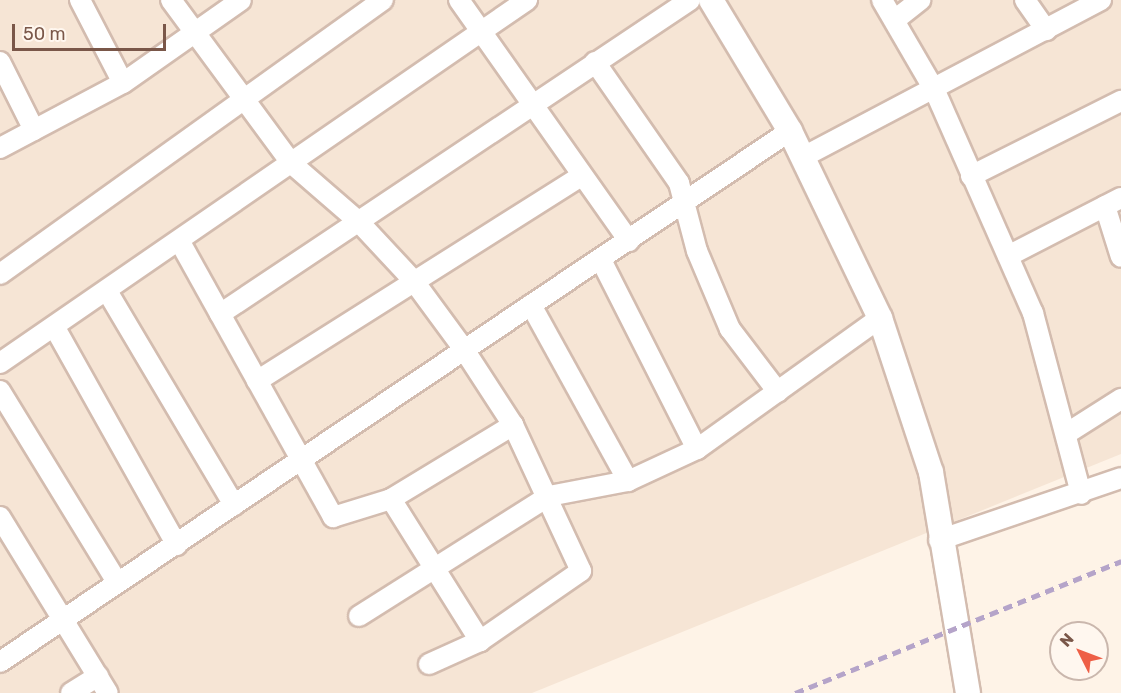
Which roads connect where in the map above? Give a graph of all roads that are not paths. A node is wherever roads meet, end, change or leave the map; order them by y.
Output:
1 (171, 0) edge
2 (241, 0) edge
3 (383, 0) edge
4 (459, 0) edge
5 (527, 0) edge
6 (690, 0) edge
7 (711, 0) edge
8 (882, 0) edge
9 (920, 0) edge
10 (1025, 0) edge
11 (1101, 0) edge
12 (85, 2) edge
13 (896, 19) junction
14 (1046, 30) junction
15 (195, 32) junction
16 (481, 32) junction
17 (0, 62) edge
18 (595, 62) junction
19 (123, 83) junction
20 (935, 91) junction
21 (1121, 101) edge
22 (241, 102) junction
23 (531, 104) junction
24 (34, 130) junction
25 (790, 131) junction
26 (0, 148) edge
27 (803, 156) junction
28 (291, 163) junction
29 (971, 176) junction
30 (580, 177) junction
31 (687, 201) junction
32 (1113, 202) edge
33 (358, 221) junction
34 (629, 241) junction
35 (180, 242) junction
36 (1008, 256) junction
37 (1121, 258) edge
38 (601, 260) junction
39 (0, 274) edge
40 (413, 280) junction
41 (107, 291) junction
42 (531, 305) junction
43 (220, 314) junction
44 (880, 318) junction
45 (55, 328) junction
46 (463, 348) junction
47 (0, 363) edge
48 (257, 381) junction
49 (0, 391) edge
50 (778, 392) junction
51 (1121, 399) edge
52 (513, 425) junction
53 (1069, 432) junction
54 (697, 449) junction
55 (300, 459) junction
56 (1121, 478) edge
57 (628, 481) junction
58 (1081, 494) junction
59 (549, 496) junction
60 (391, 499) junction
61 (234, 505) junction
62 (0, 517) edge
63 (939, 540) junction
64 (177, 545) junction
65 (435, 567) junction
66 (117, 582) junction
67 (359, 616) dead end
68 (61, 620) junction
69 (480, 641) junction
70 (1, 658) edge
71 (429, 664) dead end
72 (103, 685) edge
73 (71, 693) edge
74 (968, 693) edge

1 - 15 street
2 - 15 street
3 - 22 street
4 - 16 street
5 - 16 street
6 - 18 street
7 - 25 street
8 - 13 street
9 - 13 street
10 - 14 street
11 - 14 street
12 - 19 street
13 - 20 street
14 - 20 street
15 - 19 street
15 - 22 street
16 - 23 street
16 - 28 street
17 - 24 street
18 - 23 street
18 - 31 street
19 - 24 street
20 - 27 street
20 - 29 street
21 - 29 street
22 - 28 street
22 - 39 street
23 - 30 street
23 - 33 street
24 - 26 street
25 - 27 street
25 - 31 street
27 - 44 street
28 - 33 street
28 - 35 street
29 - 36 street
30 - 34 street
30 - 40 street
31 - 34 street
31 - 50 street
32 - 36 street
32 - 37 street
33 - 40 street
33 - 43 street
34 - 38 street
35 - 41 street
35 - 43 street
36 - 53 street
38 - 42 street
38 - 54 street
40 - 46 street
40 - 48 street
41 - 45 street
41 - 61 street
42 - 46 street
42 - 57 street
43 - 48 street
44 - 50 street
44 - 63 street
45 - 47 street
45 - 64 street
46 - 52 street
46 - 55 street
48 - 55 street
49 - 66 street
50 - 54 street
51 - 53 street
52 - 59 street
52 - 60 street
53 - 58 street
54 - 57 street
55 - 60 street
55 - 61 street
56 - 58 street
57 - 59 street
58 - 63 street
59 - 65 street
59 - 69 street
60 - 65 street
61 - 64 street
62 - 68 street
63 - 74 street
64 - 66 street
65 - 67 street
65 - 69 street
66 - 68 street
68 - 70 street
68 - 72 street
69 - 71 street
72 - 73 street

